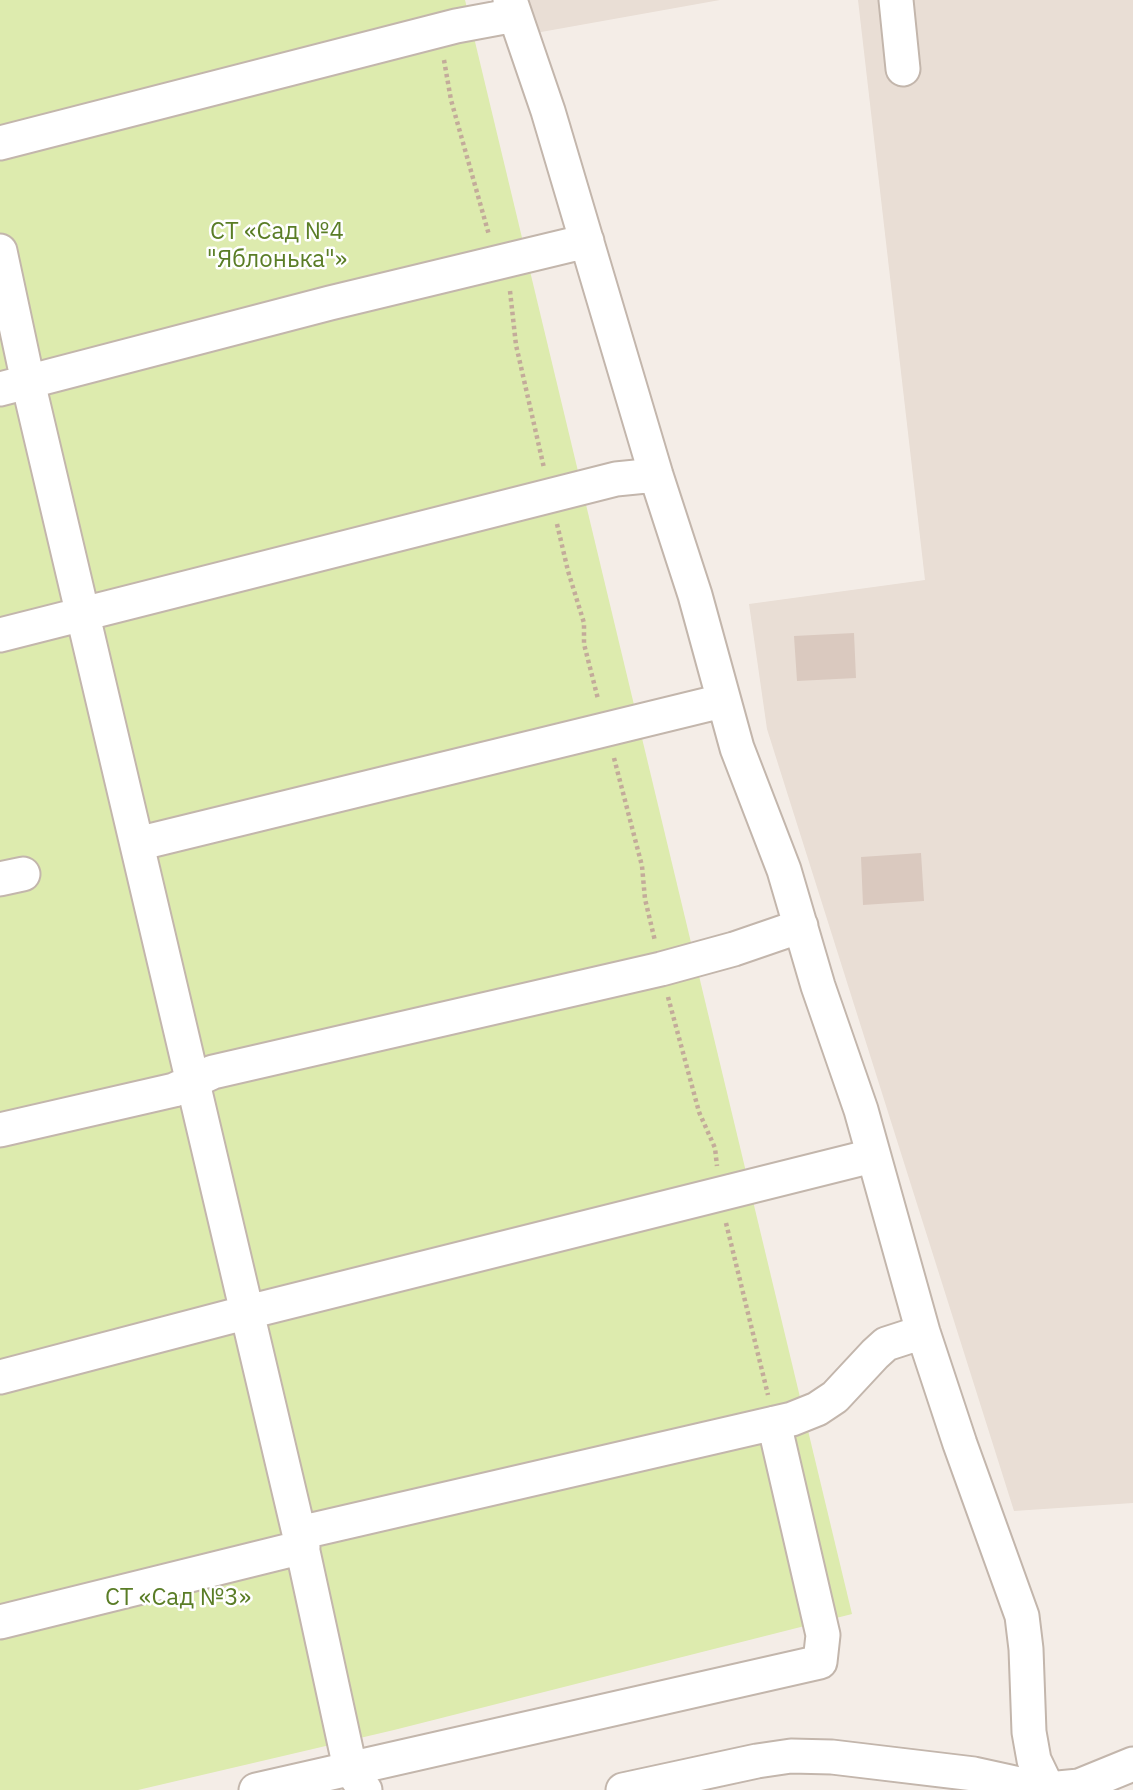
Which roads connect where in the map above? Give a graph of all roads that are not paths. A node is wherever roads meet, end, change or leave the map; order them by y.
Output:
1 (896, 0) edge
2 (512, 7) edge
3 (903, 69) dead end
4 (0, 143) edge
5 (587, 241) junction
6 (0, 251) edge
7 (14, 386) edge
8 (656, 475) junction
9 (83, 615) junction
10 (0, 635) edge
11 (722, 701) junction
12 (137, 844) junction
13 (801, 926) junction
14 (192, 1080) junction
15 (0, 1130) edge
16 (872, 1156) junction
17 (247, 1312) junction
18 (923, 1332) junction
19 (0, 1377) edge
20 (774, 1423) junction
21 (301, 1540) junction
22 (0, 1622) edge
23 (1133, 1764) edge
24 (357, 1779) edge
25 (1047, 1789) edge
26 (256, 1790) edge
27 (623, 1790) edge

1 - 3 street
2 - 4 street
2 - 5 street
5 - 7 street
5 - 8 street
6 - 7 street
7 - 9 street
8 - 9 street
8 - 11 street
9 - 10 street
9 - 12 street
11 - 12 street
11 - 13 street
12 - 14 street
13 - 14 street
13 - 16 street
14 - 15 street
14 - 17 street
16 - 17 street
16 - 18 street
17 - 19 street
17 - 21 street
18 - 20 street
18 - 25 street
20 - 21 street
20 - 24 street
21 - 22 street
21 - 24 street
23 - 25 street
24 - 26 street
25 - 27 street

